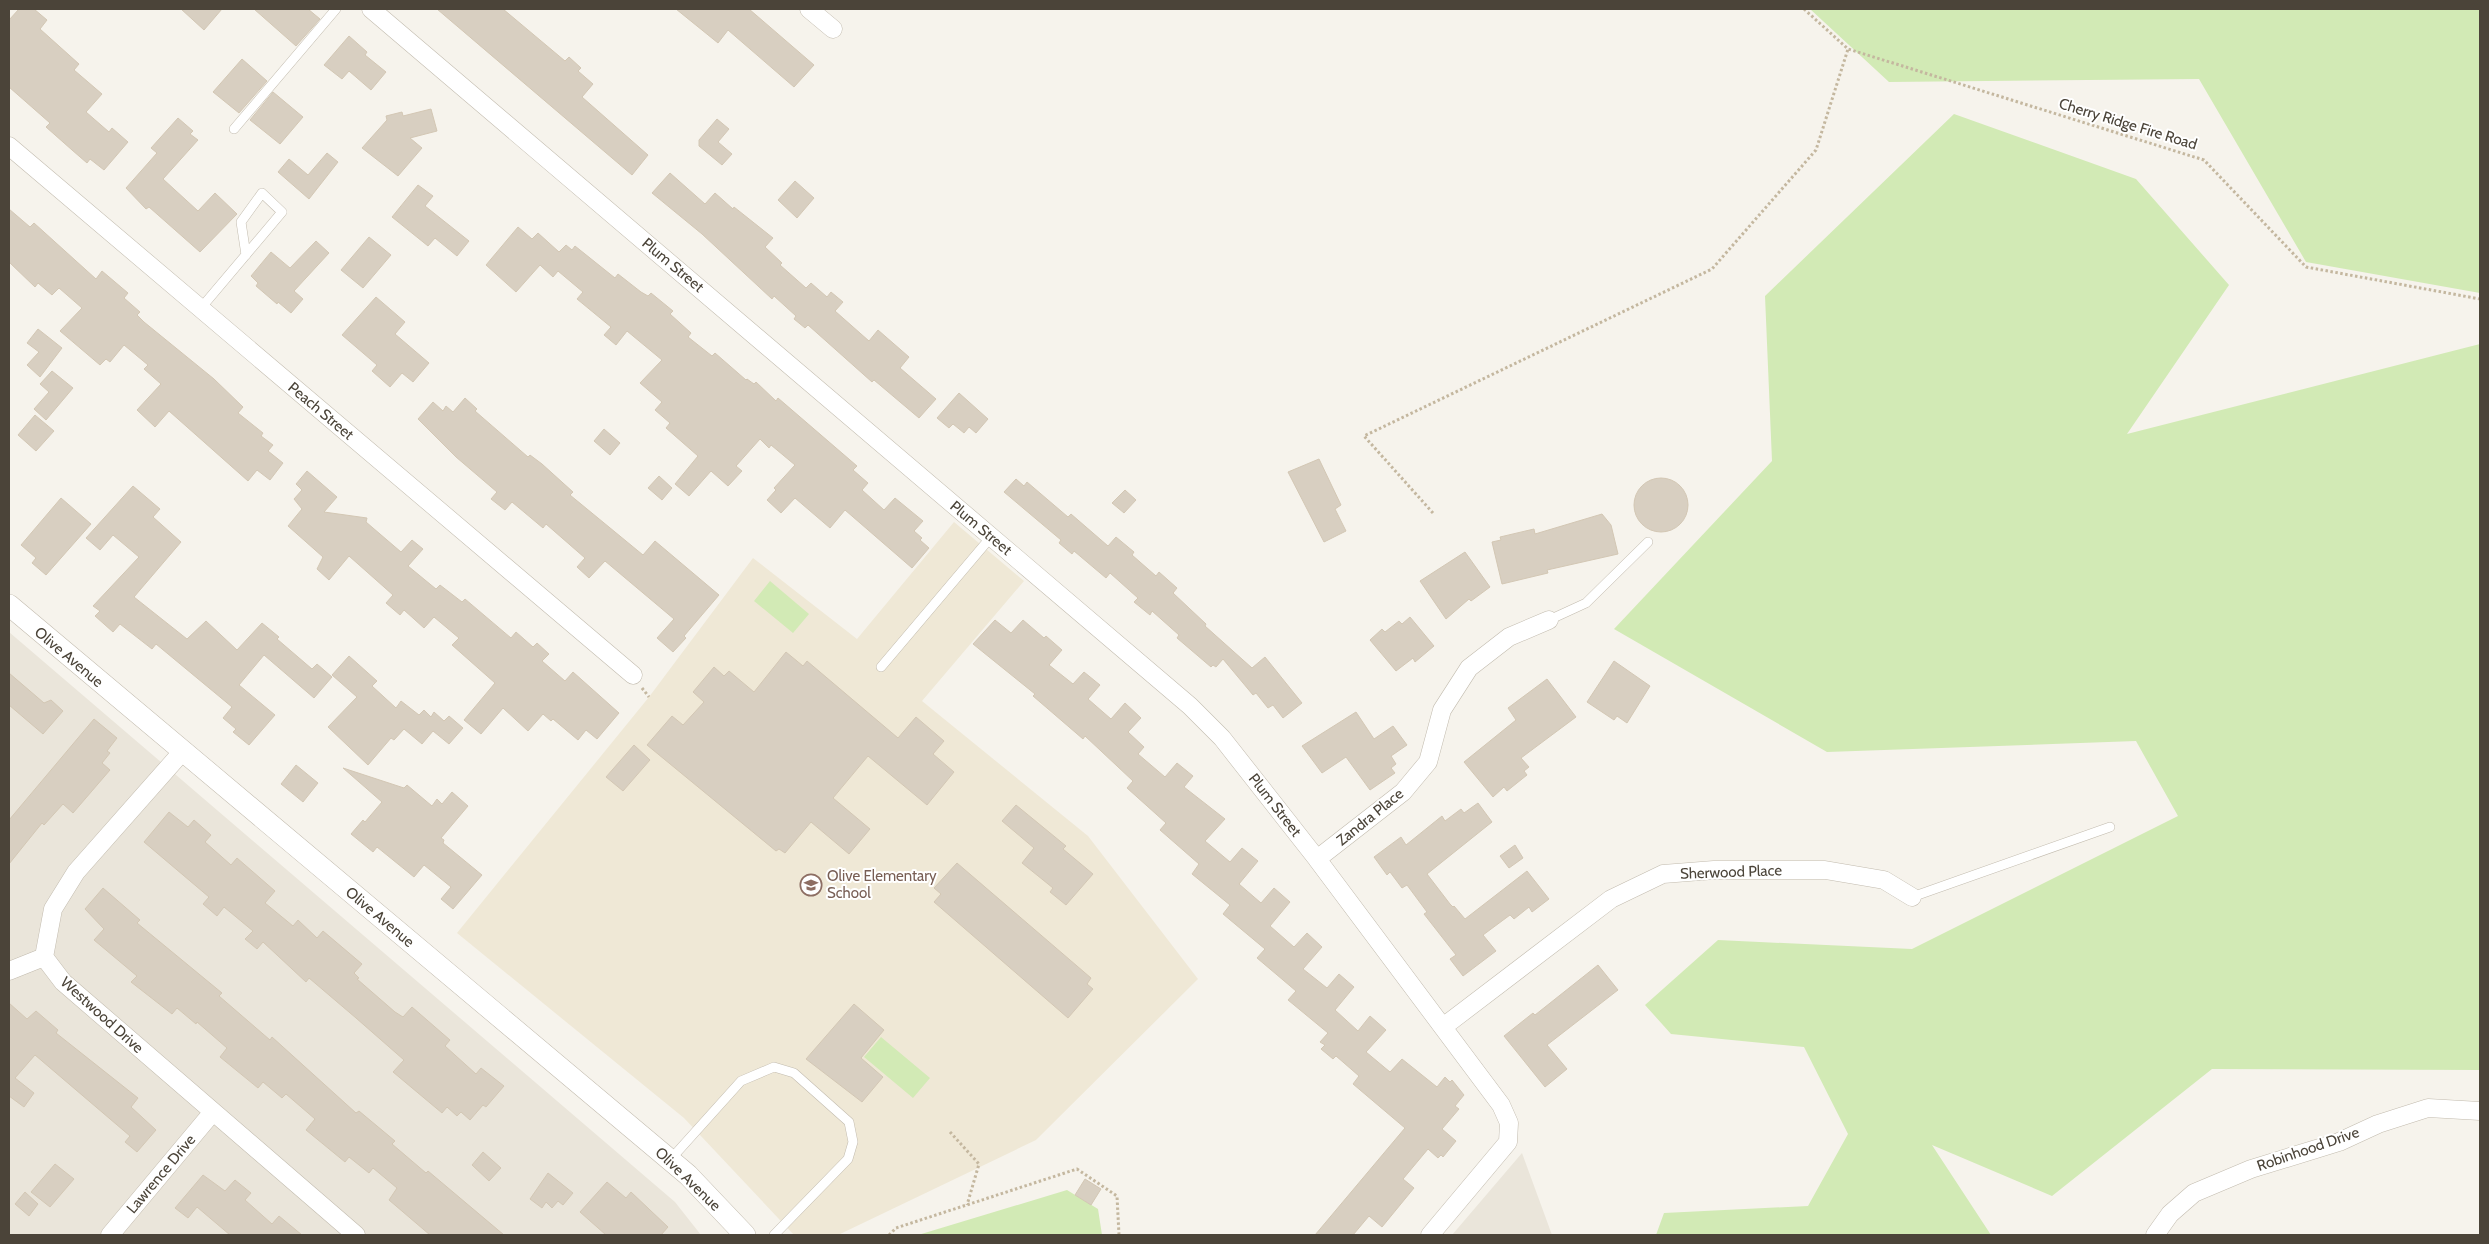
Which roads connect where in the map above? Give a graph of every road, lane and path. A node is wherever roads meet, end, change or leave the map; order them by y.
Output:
1 (336, 9) edge
2 (371, 9) edge
3 (809, 9) edge
4 (1804, 9) edge
5 (833, 29) dead end
6 (1848, 49) junction
7 (234, 128) dead end
8 (9, 146) edge
9 (246, 255) junction
10 (2480, 300) edge
11 (200, 308) junction
12 (1433, 513) dead end
13 (991, 537) junction
14 (1648, 542) dead end
15 (9, 606) edge
16 (1549, 620) joint
17 (881, 667) dead end
18 (633, 675) dead end
19 (182, 752) junction
20 (2110, 827) dead end
21 (1317, 859) junction
22 (1912, 897) joint
23 (44, 956) junction
24 (9, 971) edge
25 (1443, 1027) junction
26 (2480, 1111) edge
27 (212, 1113) junction
28 (950, 1132) dead end
29 (670, 1160) junction
30 (966, 1205) junction
31 (110, 1235) edge
32 (356, 1235) edge
33 (745, 1235) edge
34 (774, 1235) edge
35 (889, 1235) edge
36 (1119, 1235) edge
37 (1430, 1235) edge
38 (2155, 1235) edge

1 - 7 lane
2 - 13 street, Plum Street
3 - 5 street
4 - 6 path, Cherry Ridge Fire Road
6 - 10 path, Cherry Ridge Fire Road
6 - 12 path
8 - 11 street, Peach Street
9 - 9 lane
9 - 11 lane
11 - 18 street, Peach Street
13 - 17 lane
13 - 21 street, Plum Street
14 - 16 lane
15 - 19 street, Olive Avenue
16 - 21 street, Zandra Place
19 - 23 street
19 - 29 street, Olive Avenue
20 - 22 lane
21 - 25 street, Plum Street
22 - 25 street, Sherwood Place
23 - 24 street
23 - 27 street, Westwood Drive
25 - 37 street, Plum Street
26 - 38 street, Robinhood Drive
27 - 31 street, Lawrence Drive
27 - 32 street, Westwood Drive
28 - 30 path
29 - 33 street, Olive Avenue
29 - 34 lane
30 - 35 path
30 - 36 path

